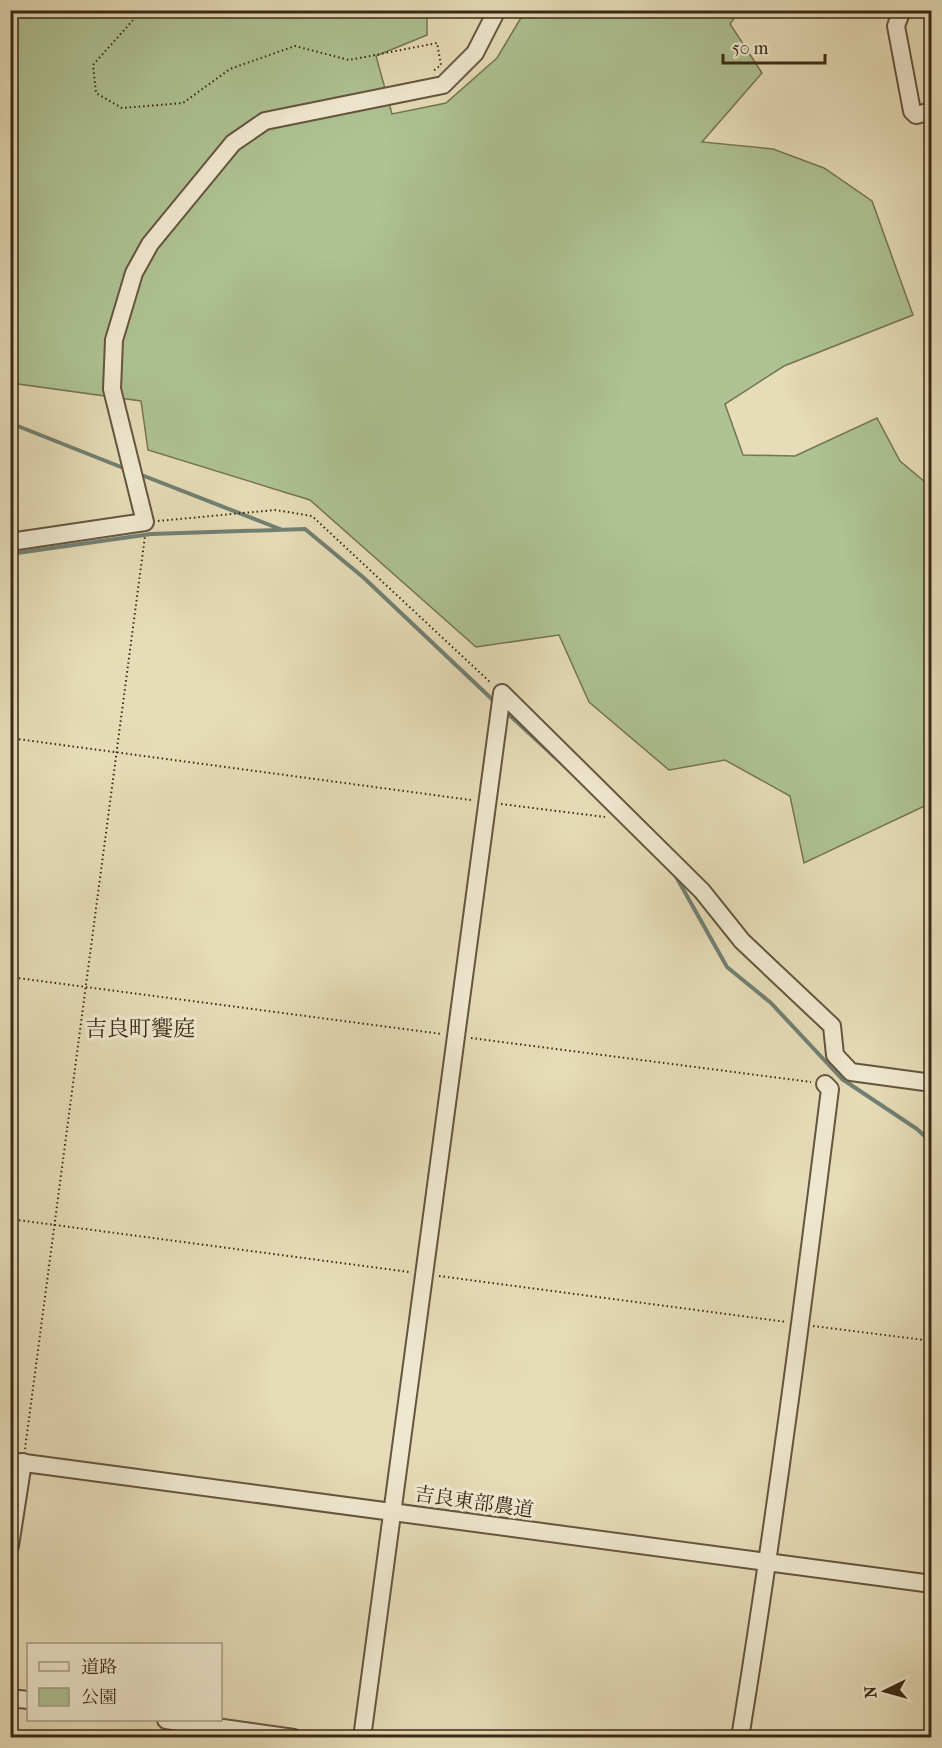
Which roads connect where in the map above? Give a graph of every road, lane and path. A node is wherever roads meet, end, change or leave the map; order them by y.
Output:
1 (142, 10) edge
2 (497, 10) edge
3 (902, 10) edge
4 (425, 77) dead end
5 (932, 111) edge
6 (145, 522) junction
7 (10, 542) edge
8 (501, 693) junction
9 (10, 738) edge
10 (118, 752) junction
11 (487, 802) junction
12 (632, 820) junction
13 (10, 977) edge
14 (86, 987) junction
15 (457, 1036) junction
16 (932, 1083) edge
17 (825, 1084) joint
18 (10, 1219) edge
19 (54, 1225) junction
20 (425, 1274) junction
21 (801, 1324) junction
22 (932, 1341) edge
23 (17, 1461) edge
24 (393, 1512) junction
25 (10, 1546) edge
26 (769, 1563) junction
27 (932, 1584) edge
28 (10, 1698) edge
29 (27, 1700) edge
30 (180, 1721) edge
31 (294, 1737) edge
32 (362, 1737) edge
33 (740, 1737) edge

1 - 4 path
2 - 6 street
3 - 5 street
6 - 7 street
6 - 8 path
6 - 10 path
8 - 11 street
8 - 12 street
9 - 10 path
10 - 11 path
10 - 14 path
11 - 12 path
11 - 15 street
12 - 16 street
13 - 14 path
14 - 15 path
14 - 19 path
15 - 17 path
15 - 20 street
17 - 21 street
18 - 19 path
19 - 20 path
19 - 23 path
20 - 21 path
20 - 24 street
21 - 22 path
21 - 26 street
23 - 24 street, 吉良東部農道
23 - 25 street
24 - 26 street, 吉良東部農道
24 - 32 street
26 - 27 street, 吉良東部農道
26 - 33 street
28 - 29 street
30 - 31 street

